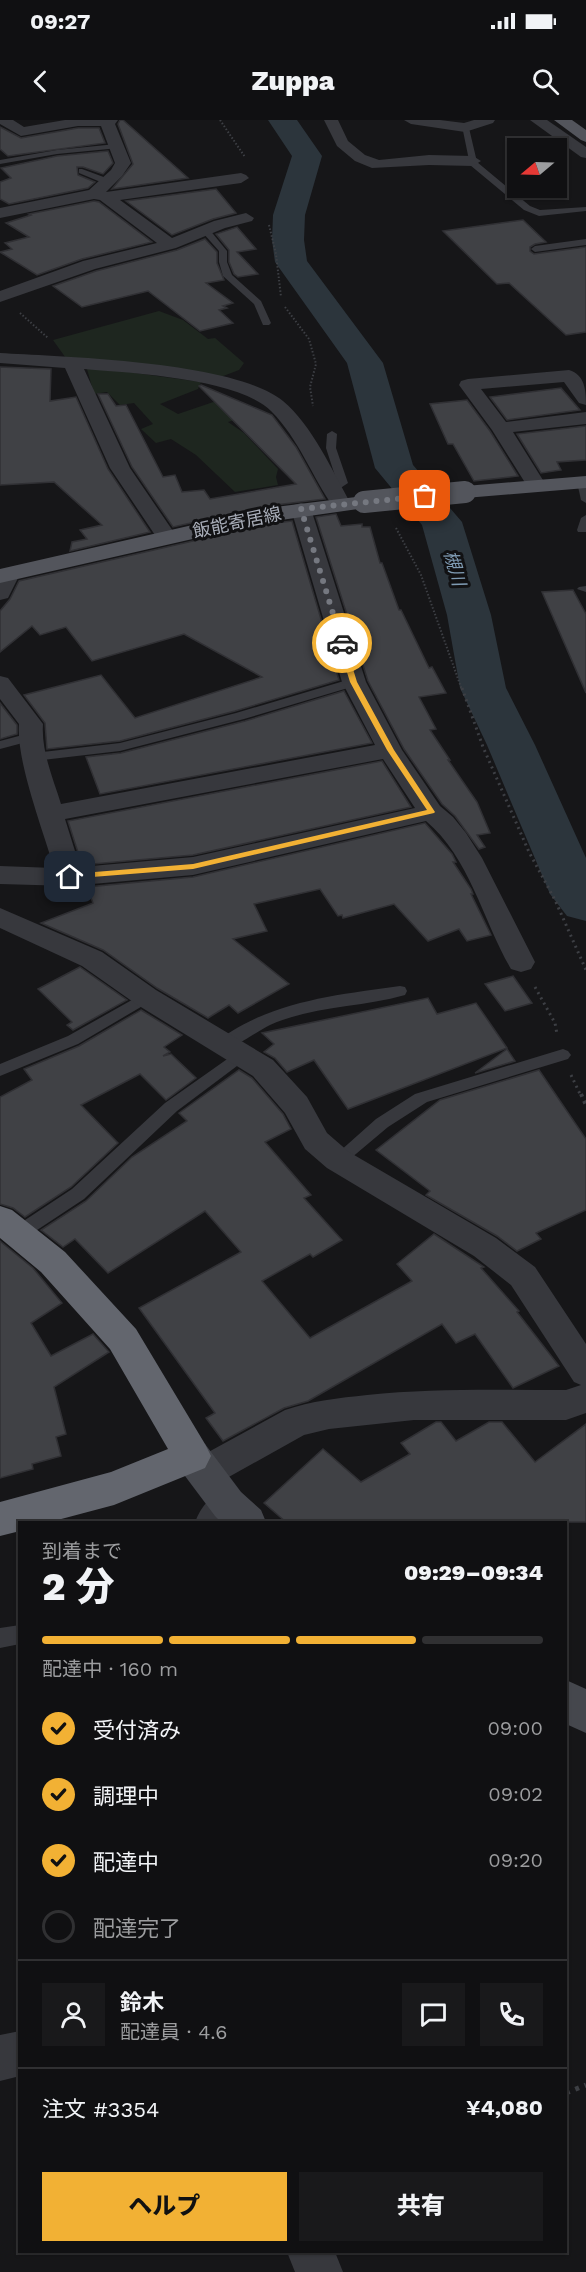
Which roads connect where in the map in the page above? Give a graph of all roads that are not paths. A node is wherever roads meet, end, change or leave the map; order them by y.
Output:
1 (331, 120) edge
2 (411, 120) edge
3 (488, 120) edge
4 (537, 120) edge
5 (562, 120) edge
6 (109, 121) edge
7 (2, 122) edge
8 (465, 128) junction
9 (586, 136) edge
10 (116, 146) junction
11 (586, 154) edge
12 (473, 161) junction
13 (0, 162) edge
14 (82, 171) dead end
15 (241, 178) road end
16 (102, 190) junction
17 (586, 209) edge
18 (0, 213) edge
19 (246, 218) dead end
20 (206, 231) junction
21 (586, 242) edge
22 (170, 245) junction
23 (535, 249) dead end
24 (0, 297) edge
25 (266, 323) dead end
26 (0, 358) edge
27 (68, 363) junction
28 (586, 399) edge
29 (586, 418) edge
30 (501, 428) junction
31 (332, 434) road end
32 (536, 485) junction
33 (585, 488) edge
34 (337, 497) junction
35 (301, 509) junction
36 (586, 518) edge
37 (582, 530) dead end
38 (166, 537) junction
39 (3, 581) edge
40 (354, 682) junction
41 (0, 684) edge
42 (0, 745) edge
43 (32, 747) junction
44 (390, 750) junction
45 (431, 812) junction
46 (51, 814) junction
47 (0, 875) edge
48 (70, 877) junction
49 (0, 917) edge
50 (521, 962) road end
51 (400, 991) dead end
52 (146, 997) junction
53 (231, 1050) junction
54 (563, 1055) road end
55 (0, 1070) edge
56 (338, 1160) junction
57 (9, 1226) edge
58 (586, 1372) edge
59 (586, 1398) edge
60 (199, 1464) junction
61 (229, 1516) edge
62 (0, 1519) edge
63 (18, 1634) edge
64 (0, 1638) edge
65 (567, 1701) edge
66 (586, 1713) edge
67 (18, 2054) edge
68 (0, 2058) edge
69 (311, 2253) edge
70 (319, 2272) edge

1 - 12 street
2 - 8 street
3 - 8 street
4 - 11 street
5 - 9 main road
6 - 7 street
6 - 10 street
8 - 12 lane
10 - 13 lane
10 - 16 street
12 - 17 lane
14 - 16 lane
15 - 16 street
16 - 18 street
16 - 22 street
19 - 20 street
20 - 22 street
20 - 25 lane
21 - 23 lane
22 - 24 street
26 - 27 street
27 - 34 street
27 - 38 street
28 - 30 street
29 - 30 street
30 - 32 street
31 - 34 lane
32 - 33 main road, 飯能寄居線
32 - 34 main road, 飯能寄居線, bridge
34 - 35 main road, 飯能寄居線
35 - 38 main road, 飯能寄居線
35 - 40 street
36 - 37 lane
38 - 39 main road, 飯能寄居線
40 - 43 lane
40 - 44 street
41 - 43 street
42 - 43 lane
43 - 46 street
44 - 45 street
44 - 46 street
45 - 48 street
45 - 50 street
46 - 48 street
47 - 48 street
49 - 52 street
51 - 53 lane
52 - 53 street
52 - 55 lane
53 - 56 street
53 - 57 lane
54 - 56 lane
56 - 58 street
57 - 60 highway
59 - 60 street
60 - 61 street
60 - 62 highway
63 - 64 lane
65 - 66 street
67 - 68 street
69 - 70 street

